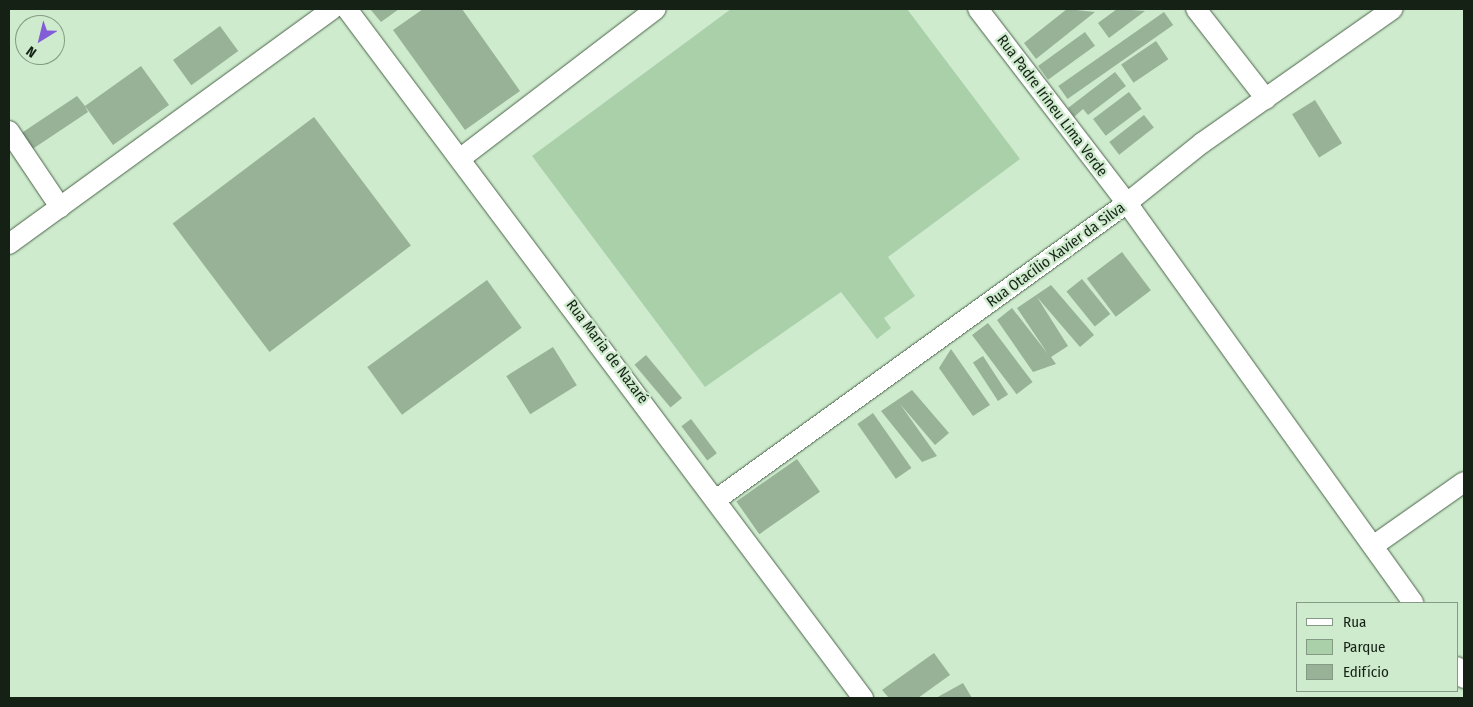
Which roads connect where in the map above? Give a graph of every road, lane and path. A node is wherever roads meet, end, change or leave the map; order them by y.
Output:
1 (332, 9) edge
2 (347, 9) edge
3 (656, 9) edge
4 (978, 9) edge
5 (1196, 9) edge
6 (1394, 9) edge
7 (1266, 100) junction
8 (9, 131) edge
9 (461, 158) junction
10 (1127, 203) junction
11 (60, 207) junction
12 (9, 244) edge
13 (1464, 482) edge
14 (716, 499) junction
15 (1373, 546) junction
16 (1412, 602) edge
17 (863, 698) edge

1 - 11 street
2 - 9 street, Rua Maria de Nazaré
3 - 9 street
4 - 10 street, Rua Padre Irineu Lima Verde
5 - 7 street
6 - 7 street, Rua Otacílio Xavier da Silva
7 - 10 street, Rua Otacílio Xavier da Silva
8 - 11 street
9 - 14 street, Rua Maria de Nazaré
10 - 14 street, Rua Otacílio Xavier da Silva
10 - 15 street, Rua Padre Irineu Lima Verde
11 - 12 street
13 - 15 street
14 - 17 street, Rua Maria de Nazaré
15 - 16 street, Rua Padre Irineu Lima Verde

